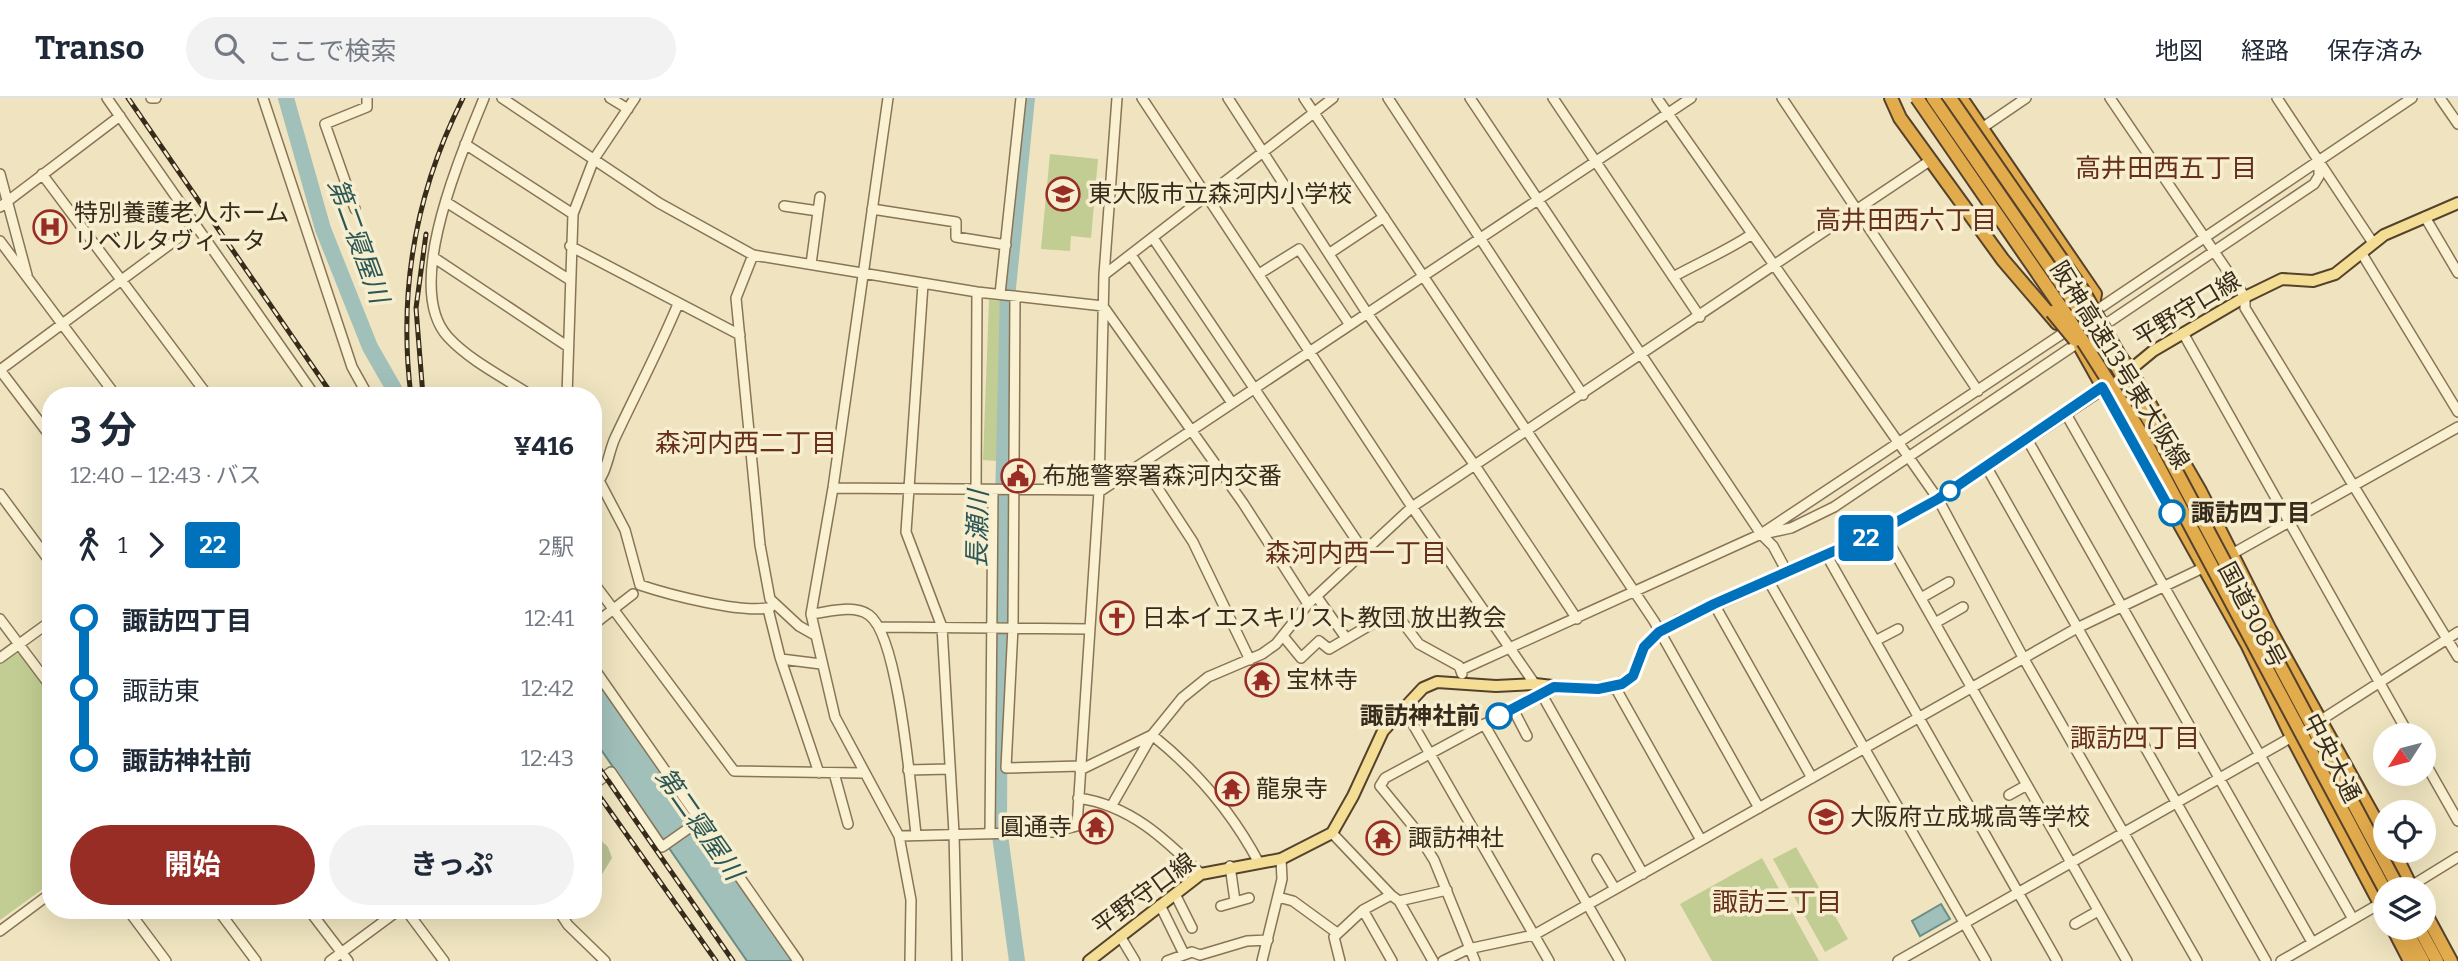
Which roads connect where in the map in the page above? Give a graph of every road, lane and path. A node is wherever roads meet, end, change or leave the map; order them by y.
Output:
1 (107, 98) edge
2 (263, 98) edge
3 (367, 98) edge
4 (484, 98) edge
5 (502, 98) edge
6 (610, 98) edge
7 (635, 98) edge
8 (888, 98) edge
9 (1021, 98) edge
10 (1117, 98) edge
11 (1142, 98) edge
12 (1228, 98) edge
13 (1304, 98) edge
14 (1333, 98) edge
15 (1388, 98) edge
16 (1470, 98) edge
17 (1553, 98) edge
18 (1657, 98) edge
19 (1691, 98) edge
20 (1782, 98) edge
21 (1891, 98) edge
22 (1898, 98) edge
23 (1910, 98) edge
24 (1917, 98) edge
25 (1935, 98) edge
26 (1950, 98) edge
27 (1961, 98) edge
28 (2026, 98) edge
29 (2110, 98) edge
30 (2277, 98) edge
31 (2412, 98) edge
32 (2440, 98) edge
33 (628, 109) junction
34 (1314, 113) junction
35 (1668, 113) junction
36 (120, 116) junction
37 (2458, 124) edge
38 (1982, 128) junction
39 (465, 144) junction
40 (1263, 152) junction
41 (594, 159) junction
42 (1931, 160) junction
43 (2319, 161) junction
44 (1597, 163) junction
45 (0, 174) edge
46 (42, 174) junction
47 (820, 197) dead end
48 (1208, 197) junction
49 (1539, 199) junction
50 (9, 200) junction
51 (446, 202) junction
52 (2458, 203) edge
53 (784, 206) dead end
54 (0, 207) edge
55 (355, 209) dead end
56 (872, 209) junction
57 (1857, 209) junction
58 (818, 211) junction
59 (573, 214) junction
60 (1384, 217) junction
61 (2425, 217) junction
62 (196, 225) junction
63 (1752, 234) junction
64 (1153, 238) junction
65 (2206, 238) junction
66 (1481, 239) junction
67 (0, 241) edge
68 (2373, 243) junction
69 (1006, 245) junction
70 (570, 246) junction
71 (2214, 251) junction
72 (1330, 253) junction
73 (2362, 254) junction
74 (753, 255) junction
75 (1131, 255) junction
76 (433, 257) junction
77 (811, 264) junction
78 (1773, 265) junction
79 (863, 273) junction
80 (2458, 273) edge
81 (1259, 274) junction
82 (1104, 275) junction
83 (1424, 276) junction
84 (1673, 278) junction
85 (570, 279) junction
86 (28, 280) junction
87 (122, 280) junction
88 (923, 284) junction
89 (977, 292) junction
90 (1001, 294) junction
91 (1015, 296) junction
92 (2245, 297) junction
93 (678, 304) junction
94 (1103, 306) junction
95 (1367, 313) junction
96 (2091, 314) junction
97 (1700, 317) junction
98 (63, 325) junction
99 (1350, 325) junction
100 (2099, 327) junction
101 (2070, 328) junction
102 (2183, 333) junction
103 (740, 335) junction
104 (2077, 341) junction
105 (567, 345) junction
106 (1310, 351) junction
107 (1642, 354) junction
108 (0, 370) edge
109 (2130, 370) junction
110 (109, 387) edge
111 (201, 387) edge
112 (310, 387) edge
113 (363, 387) edge
114 (519, 387) edge
115 (567, 387) edge
116 (2102, 387) junction
117 (1255, 388) junction
118 (1978, 391) junction
119 (1583, 395) junction
120 (1232, 403) junction
121 (2458, 412) edge
122 (2066, 414) junction
123 (42, 425) edge
124 (2458, 427) edge
125 (2138, 428) junction
126 (1193, 430) junction
127 (1527, 430) junction
128 (2027, 439) junction
129 (1898, 443) junction
130 (1908, 457) junction
131 (1142, 464) junction
132 (1986, 466) junction
133 (1476, 467) junction
134 (602, 469) edge
135 (833, 488) junction
136 (2352, 488) junction
137 (908, 489) junction
138 (976, 491) junction
139 (994, 491) junction
140 (1011, 491) junction
141 (1099, 491) junction
142 (0, 494) edge
143 (602, 494) edge
144 (1938, 499) junction
145 (1412, 507) junction
146 (2290, 522) junction
147 (2207, 526) junction
148 (1882, 530) junction
149 (1761, 534) junction
150 (42, 551) edge
151 (1366, 553) junction
152 (2232, 554) junction
153 (1827, 556) junction
154 (2202, 567) junction
155 (1787, 572) junction
156 (1768, 580) junction
157 (1949, 582) dead end
158 (2164, 586) junction
159 (635, 590) junction
160 (1634, 591) junction
161 (602, 594) edge
162 (1921, 598) junction
163 (1312, 601) junction
164 (1714, 604) junction
165 (2121, 606) junction
166 (772, 607) junction
167 (1963, 607) dead end
168 (614, 609) junction
169 (811, 614) junction
170 (602, 618) edge
171 (0, 619) edge
172 (1577, 619) junction
173 (1935, 623) junction
174 (42, 627) edge
175 (879, 627) junction
176 (942, 627) junction
177 (992, 627) junction
178 (1013, 628) junction
179 (2077, 628) junction
180 (1089, 629) junction
181 (1898, 629) dead end
182 (2270, 630) junction
183 (1659, 632) junction
184 (2458, 632) edge
185 (816, 635) junction
186 (1283, 636) junction
187 (1346, 638) junction
188 (2447, 639) junction
189 (1875, 641) junction
190 (19, 643) junction
191 (2247, 644) junction
192 (1512, 649) junction
193 (2458, 657) edge
194 (0, 658) edge
195 (781, 659) junction
196 (2024, 659) junction
197 (1250, 660) junction
198 (821, 664) junction
199 (1461, 670) junction
200 (42, 675) edge
201 (602, 680) edge
202 (1463, 683) junction
203 (2379, 683) junction
204 (1615, 687) junction
205 (1972, 688) junction
206 (1538, 689) junction
207 (1403, 707) junction
208 (1513, 709) junction
209 (1918, 717) junction
210 (2321, 720) junction
211 (2402, 723) edge
212 (1484, 724) junction
213 (1152, 735) junction
214 (1527, 736) dead end
215 (2292, 737) junction
216 (1866, 748) junction
217 (1430, 754) junction
218 (2261, 755) junction
219 (1081, 768) junction
220 (950, 769) junction
221 (908, 770) junction
222 (819, 773) junction
223 (834, 773) junction
224 (863, 773) junction
225 (602, 778) edge
226 (1812, 778) junction
227 (2219, 779) junction
228 (2436, 782) edge
229 (2027, 785) junction
230 (2009, 795) dead end
231 (1078, 798) junction
232 (2175, 802) junction
233 (1112, 806) junction
234 (1759, 808) junction
235 (2373, 815) edge
236 (699, 821) junction
237 (2458, 821) edge
238 (848, 824) dead end
239 (2124, 832) junction
240 (954, 833) junction
241 (996, 833) junction
242 (1332, 833) junction
243 (916, 834) junction
244 (899, 835) junction
245 (1701, 840) junction
246 (2458, 857) edge
247 (1281, 859) junction
248 (1597, 859) dead end
249 (1259, 863) junction
250 (2071, 863) junction
251 (1230, 866) junction
252 (1201, 874) junction
253 (1643, 874) junction
254 (2378, 877) edge
255 (2401, 877) edge
256 (2401, 877) edge
257 (2425, 877) edge
258 (2373, 886) edge
259 (2373, 887) edge
260 (1447, 890) junction
261 (1615, 890) junction
262 (1175, 894) junction
263 (2018, 894) junction
264 (1278, 897) junction
265 (1249, 898) dead end
266 (1395, 898) junction
267 (42, 900) edge
268 (1235, 901) junction
269 (1160, 905) junction
270 (1588, 905) junction
271 (1221, 906) dead end
272 (1363, 910) junction
273 (2098, 911) junction
274 (2373, 911) edge
275 (135, 919) edge
276 (225, 919) edge
277 (316, 919) edge
278 (387, 919) edge
279 (414, 919) edge
280 (564, 919) edge
281 (2353, 919) junction
282 (1964, 923) junction
283 (2075, 924) dead end
284 (1192, 928) dead end
285 (0, 931) edge
286 (2436, 931) edge
287 (1337, 933) junction
288 (1535, 935) junction
289 (1120, 936) junction
290 (1268, 940) junction
291 (2401, 940) edge
292 (2412, 940) edge
293 (2426, 940) edge
294 (2432, 940) edge
295 (2312, 942) junction
296 (1468, 949) junction
297 (341, 953) junction
298 (1184, 954) junction
299 (1915, 957) edge
300 (2454, 960) edge
301 (166, 961) edge
302 (256, 961) edge
303 (330, 961) edge
304 (348, 961) edge
305 (444, 961) edge
306 (605, 961) edge
307 (798, 961) edge
308 (910, 961) edge
309 (957, 961) edge
310 (1089, 961) edge
311 (1135, 961) edge
312 (1167, 961) edge
313 (1262, 961) edge
314 (1340, 961) edge
315 (1392, 961) edge
316 (1433, 961) edge
317 (1443, 961) edge
318 (1475, 961) edge
319 (1549, 961) edge
320 (1620, 961) edge
321 (1898, 961) edge
322 (1986, 961) edge
323 (2057, 961) edge
324 (2127, 961) edge
325 (2197, 961) edge
326 (2266, 961) edge
327 (2281, 961) edge
328 (2412, 961) edge
329 (2423, 961) edge
330 (2437, 961) edge
331 (2443, 961) edge

1 - 36 street
2 - 113 street
3 - 55 street
4 - 39 street
5 - 41 street
6 - 33 street
7 - 33 street
8 - 56 street
9 - 69 street
10 - 82 street
11 - 48 street
12 - 40 street
13 - 34 street
14 - 34 street
15 - 66 street
16 - 49 street
17 - 44 street
18 - 35 street
19 - 35 street
20 - 57 street
21 - 42 highway
22 - 125 highway, bridge
23 - 101 highway, 国道308号
24 - 125 highway, 阪神高速13号東大阪線, bridge
25 - 96 highway, 国道308号
25 - 147 highway, 阪神高速13号東大阪線, bridge
26 - 147 highway, bridge
27 - 38 highway
28 - 38 street
29 - 65 street
30 - 43 street
31 - 43 street
32 - 37 street
33 - 41 street
34 - 40 street
34 - 60 street
35 - 44 street
35 - 63 street
36 - 46 street
36 - 62 street
38 - 96 highway
39 - 51 street
39 - 59 street
40 - 48 street
40 - 72 street
41 - 59 street
41 - 74 street
42 - 57 street
42 - 101 highway
43 - 65 street
43 - 68 street
43 - 71 street
44 - 49 street
44 - 84 street
45 - 50 street
46 - 50 street
46 - 87 street
47 - 58 street
48 - 64 street
48 - 81 street
49 - 66 street
49 - 107 street
50 - 54 street
50 - 86 street
51 - 76 street
51 - 85 street
52 - 61 main road, 平野守口線
53 - 58 street
56 - 69 street
56 - 79 street
57 - 78 street
57 - 118 street
58 - 77 street
59 - 70 street
60 - 72 street
60 - 83 street
61 - 68 main road, 平野守口線
61 - 80 street
62 - 87 street
62 - 112 street
63 - 78 street
63 - 84 street
64 - 75 street
64 - 117 street
65 - 71 street
65 - 96 street
66 - 83 street
66 - 119 street
67 - 86 street
68 - 73 main road, 平野守口線
69 - 90 street
70 - 85 street
70 - 93 street
71 - 92 street
71 - 100 street
72 - 95 street
73 - 92 main road, 平野守口線
73 - 121 street
74 - 77 street
74 - 103 street
75 - 82 street
75 - 120 street
76 - 105 street
76 - 114 street
77 - 79 street
78 - 97 street
78 - 129 street
79 - 88 street
79 - 135 street
81 - 99 street
81 - 106 street
82 - 94 street
83 - 95 street
83 - 127 street
84 - 97 street
85 - 105 street
86 - 98 street
87 - 98 street
87 - 111 street
88 - 89 street
88 - 137 street
89 - 90 street
89 - 138 street
90 - 91 street
91 - 94 street
91 - 140 street
92 - 102 main road, 平野守口線
92 - 136 street
93 - 103 street
93 - 134 street
94 - 126 street
94 - 141 street
95 - 99 street
95 - 133 street
96 - 100 highway, 国道308号
96 - 101 street
97 - 107 street
98 - 108 street
98 - 110 street
99 - 106 street
100 - 104 street
100 - 109 highway, 国道308号
101 - 104 highway, 国道308号
101 - 118 street
102 - 109 main road, 平野守口線
102 - 146 street
103 - 166 street
104 - 116 highway, 国道308号
104 - 130 street
105 - 115 street
106 - 117 street
106 - 145 street
107 - 119 street
107 - 149 street
108 - 123 street
109 - 116 main road, 平野守口線
109 - 152 highway, 国道308号
116 - 122 main road, 平野守口線
116 - 154 highway, 国道308号
117 - 120 street
117 - 151 street
118 - 129 street
119 - 127 street
120 - 126 street
122 - 128 main road, 平野守口線
122 - 158 street
124 - 136 street
125 - 254 highway, 阪神高速13号東大阪線, bridge
126 - 131 street
126 - 163 street
127 - 133 street
127 - 160 street
128 - 132 main road, 平野守口線
128 - 165 street
129 - 130 street
129 - 149 street
130 - 144 street
130 - 149 street
131 - 141 street
131 - 197 street
132 - 144 main road, 平野守口線
132 - 179 street
133 - 145 street
133 - 172 street
135 - 137 street
135 - 169 street
136 - 146 street
136 - 188 street
137 - 138 street
137 - 176 street
138 - 139 street
139 - 140 street
139 - 177 street
140 - 141 street
140 - 178 street
141 - 180 street
142 - 150 street
143 - 159 street
144 - 148 main road, 平野守口線
144 - 196 street
145 - 151 street
145 - 192 street
146 - 152 street
146 - 203 street
147 - 255 highway, 阪神高速13号東大阪線, bridge
148 - 153 main road, 平野守口線
148 - 162 street
149 - 155 street
149 - 160 street
151 - 163 street
152 - 154 street
152 - 182 highway, 国道308号
153 - 155 main road, 平野守口線
153 - 189 street
154 - 158 street
154 - 191 highway, 国道308号
155 - 156 main road, 平野守口線
156 - 164 main road, 平野守口線
156 - 216 street
157 - 162 street
158 - 165 street
158 - 218 street
159 - 166 street
159 - 168 street
160 - 172 street
160 - 183 street
161 - 168 street
162 - 173 street
163 - 186 street
163 - 187 street
164 - 183 main road, 平野守口線
164 - 226 street
165 - 179 street
165 - 227 street
166 - 185 street
166 - 195 street
167 - 173 street
168 - 170 street
168 - 222 street
169 - 175 street
169 - 185 street
171 - 190 street
172 - 192 street
173 - 205 street
174 - 190 street
175 - 176 street
175 - 221 street
176 - 177 street
176 - 220 street
177 - 178 street
177 - 241 street
178 - 180 street
178 - 219 street
179 - 196 street
179 - 232 street
180 - 219 street
181 - 189 street
182 - 210 highway, 国道308号
182 - 256 main road, 中央大通
183 - 204 main road, 平野守口線
183 - 234 street
184 - 188 street
185 - 198 street
186 - 187 street
186 - 197 street
187 - 199 street
188 - 193 street
188 - 203 street
189 - 209 street
190 - 194 street
190 - 200 street
191 - 215 highway, 国道308号
191 - 258 main road, 中央大通
192 - 199 street
192 - 206 street
195 - 198 street
195 - 222 street
196 - 205 street
196 - 239 street
197 - 213 street
198 - 224 street
199 - 202 street
201 - 236 street
202 - 206 main road
202 - 207 main road
203 - 210 street
203 - 211 street
204 - 206 main road
204 - 245 street
205 - 209 street
205 - 229 street
206 - 208 street
206 - 253 street
207 - 217 street
207 - 242 main road
208 - 212 street
208 - 214 street
209 - 216 street
209 - 263 street
210 - 235 highway, 国道308号
212 - 217 street
212 - 270 street
213 - 219 street
213 - 233 street
213 - 249 street
215 - 218 street
215 - 259 highway, 国道308号
216 - 226 street
216 - 282 street
217 - 260 street
217 - 288 street
218 - 227 street
218 - 281 street
219 - 231 street
220 - 221 street
220 - 240 street
221 - 243 street
222 - 223 street
223 - 224 street
223 - 238 street
224 - 244 street
225 - 236 street
226 - 234 street
227 - 232 street
227 - 295 street
228 - 237 street
229 - 230 street
229 - 250 street
231 - 233 street
231 - 241 street
232 - 239 street
232 - 326 street
233 - 252 street
234 - 245 street
236 - 307 street
239 - 250 street
239 - 325 street
240 - 241 street
240 - 243 street
240 - 309 street
242 - 247 main road, 平野守口線
242 - 266 street
243 - 244 street
244 - 308 street
245 - 253 street
246 - 257 street
247 - 249 main road, 平野守口線
247 - 264 street
248 - 261 street
249 - 251 main road, 平野守口線
250 - 263 street
250 - 273 street
251 - 252 main road, 平野守口線
251 - 268 street
252 - 262 main road, 平野守口線
253 - 261 street
260 - 266 street
260 - 296 street
261 - 270 street
262 - 269 main road, 平野守口線
262 - 284 street
263 - 282 street
263 - 323 street
264 - 287 street
264 - 290 street
265 - 268 street
266 - 272 street
266 - 316 street
267 - 285 street
268 - 271 street
269 - 289 main road, 平野守口線
269 - 298 street
270 - 288 street
270 - 320 street
272 - 287 street
272 - 315 street
273 - 283 street
273 - 324 street
274 - 281 street
275 - 301 street
276 - 302 street
277 - 297 street
278 - 297 street
279 - 305 street
280 - 306 street
281 - 295 street
282 - 299 street
282 - 322 street
286 - 300 highway
287 - 314 street
288 - 296 street
288 - 319 street
289 - 310 main road, 平野守口線
289 - 311 street
290 - 298 street
290 - 313 street
291 - 328 highway
292 - 329 highway
293 - 330 highway
294 - 331 main road
295 - 327 street
296 - 317 street
296 - 318 street
297 - 303 street
297 - 304 street
298 - 312 street
299 - 321 street

